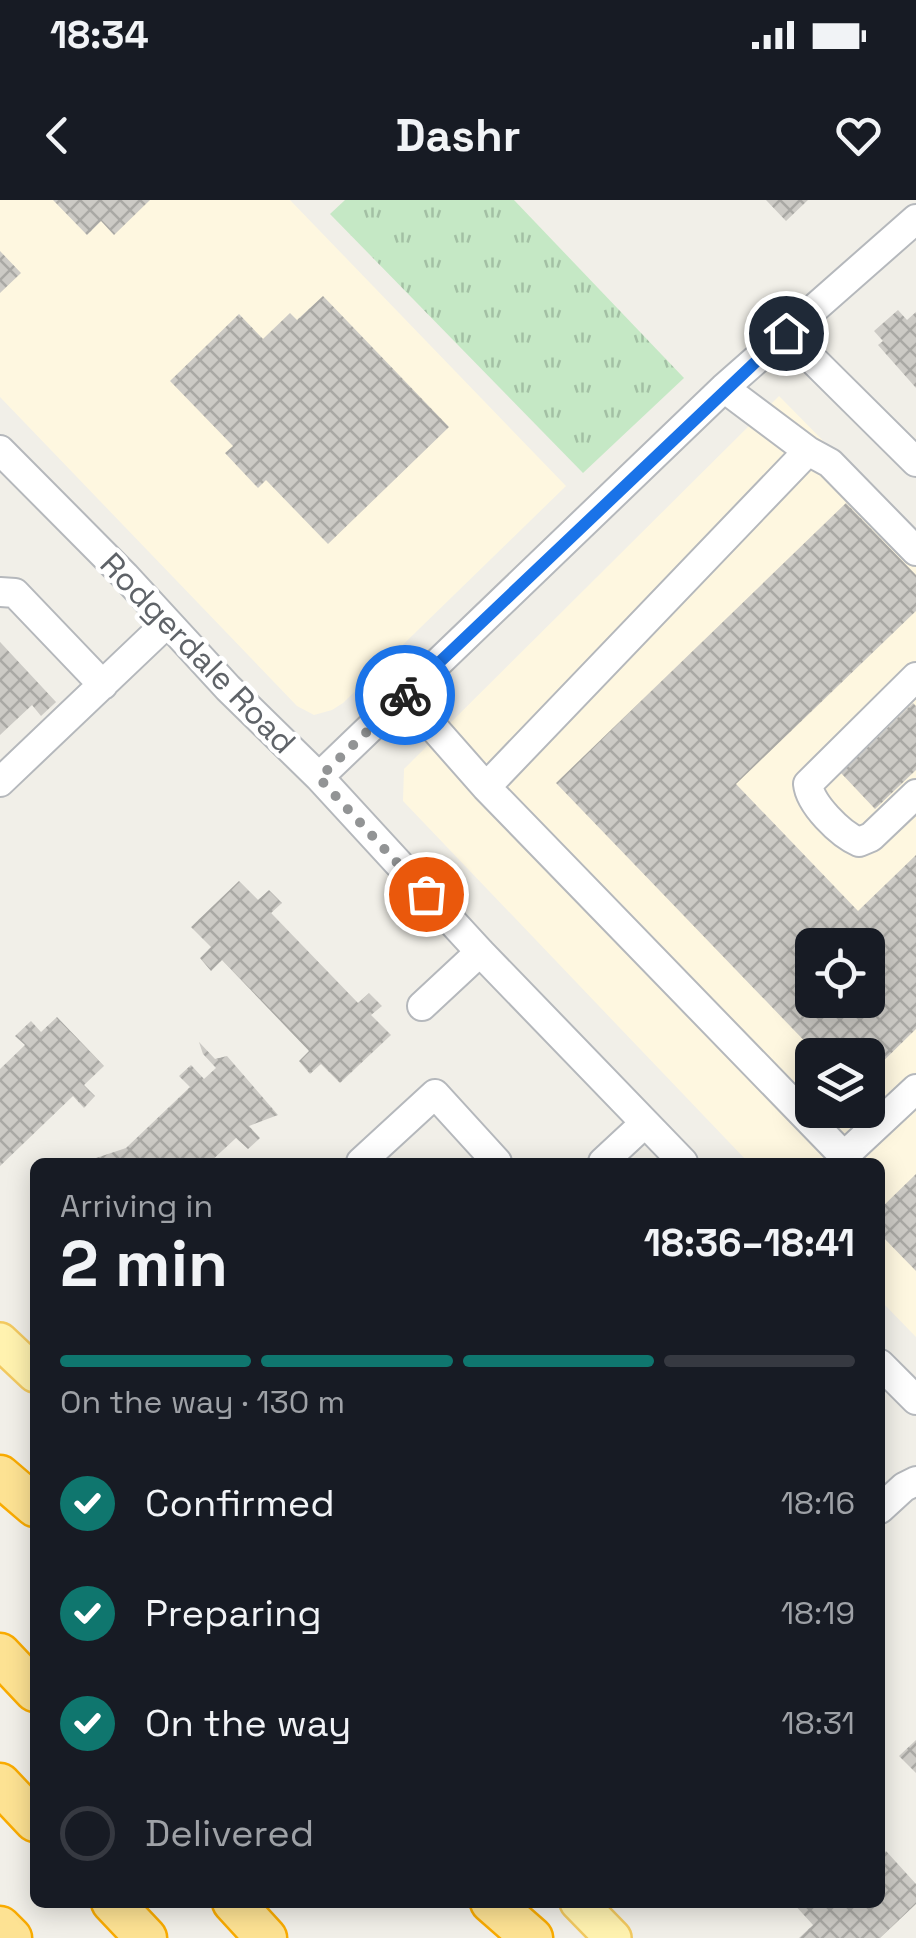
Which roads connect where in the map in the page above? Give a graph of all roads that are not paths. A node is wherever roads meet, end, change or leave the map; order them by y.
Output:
1 (916, 219) edge
2 (786, 333) junction
3 (724, 388) junction
4 (0, 450) edge
5 (808, 451) junction
6 (916, 462) edge
7 (916, 551) edge
8 (8, 592) edge
9 (168, 623) junction
10 (916, 677) edge
11 (103, 685) junction
12 (405, 695) junction
13 (319, 778) junction
14 (0, 782) edge
15 (486, 787) junction
16 (916, 794) edge
17 (480, 952) junction
18 (422, 1006) dead end
19 (916, 1089) edge
20 (645, 1124) junction
21 (374, 1158) edge
22 (493, 1158) edge
23 (607, 1158) edge
24 (679, 1158) edge
25 (840, 1158) edge
26 (842, 1158) edge
27 (0, 1341) edge
28 (30, 1369) edge
29 (885, 1369) edge
30 (916, 1400) edge
31 (0, 1476) edge
32 (916, 1481) edge
33 (30, 1502) edge
34 (885, 1504) edge
35 (0, 1654) edge
36 (30, 1686) edge
37 (0, 1784) edge
38 (30, 1816) edge
39 (118, 1908) edge
40 (238, 1908) edge
41 (498, 1908) edge
42 (584, 1908) edge
43 (0, 1927) edge
44 (11, 1938) edge
45 (146, 1938) edge
46 (266, 1938) edge
47 (532, 1938) edge
48 (613, 1938) edge

1 - 2 street
2 - 3 street
2 - 6 street
3 - 5 street
3 - 12 street
4 - 9 street, Rodgerdale Road
5 - 7 street
5 - 15 street
8 - 11 street
9 - 11 street
9 - 13 street, Rodgerdale Road
10 - 16 street
11 - 14 street
12 - 13 street
12 - 15 street
13 - 17 street, Rodgerdale Road
15 - 25 street
17 - 18 street
17 - 20 street, Rodgerdale Road
19 - 26 street
20 - 23 street
20 - 24 street, Rodgerdale Road
21 - 22 street
27 - 28 main road
29 - 30 street
31 - 33 highway
32 - 34 street
35 - 36 highway
37 - 38 highway
39 - 45 highway
40 - 46 highway
41 - 47 highway
42 - 48 main road
43 - 44 highway

